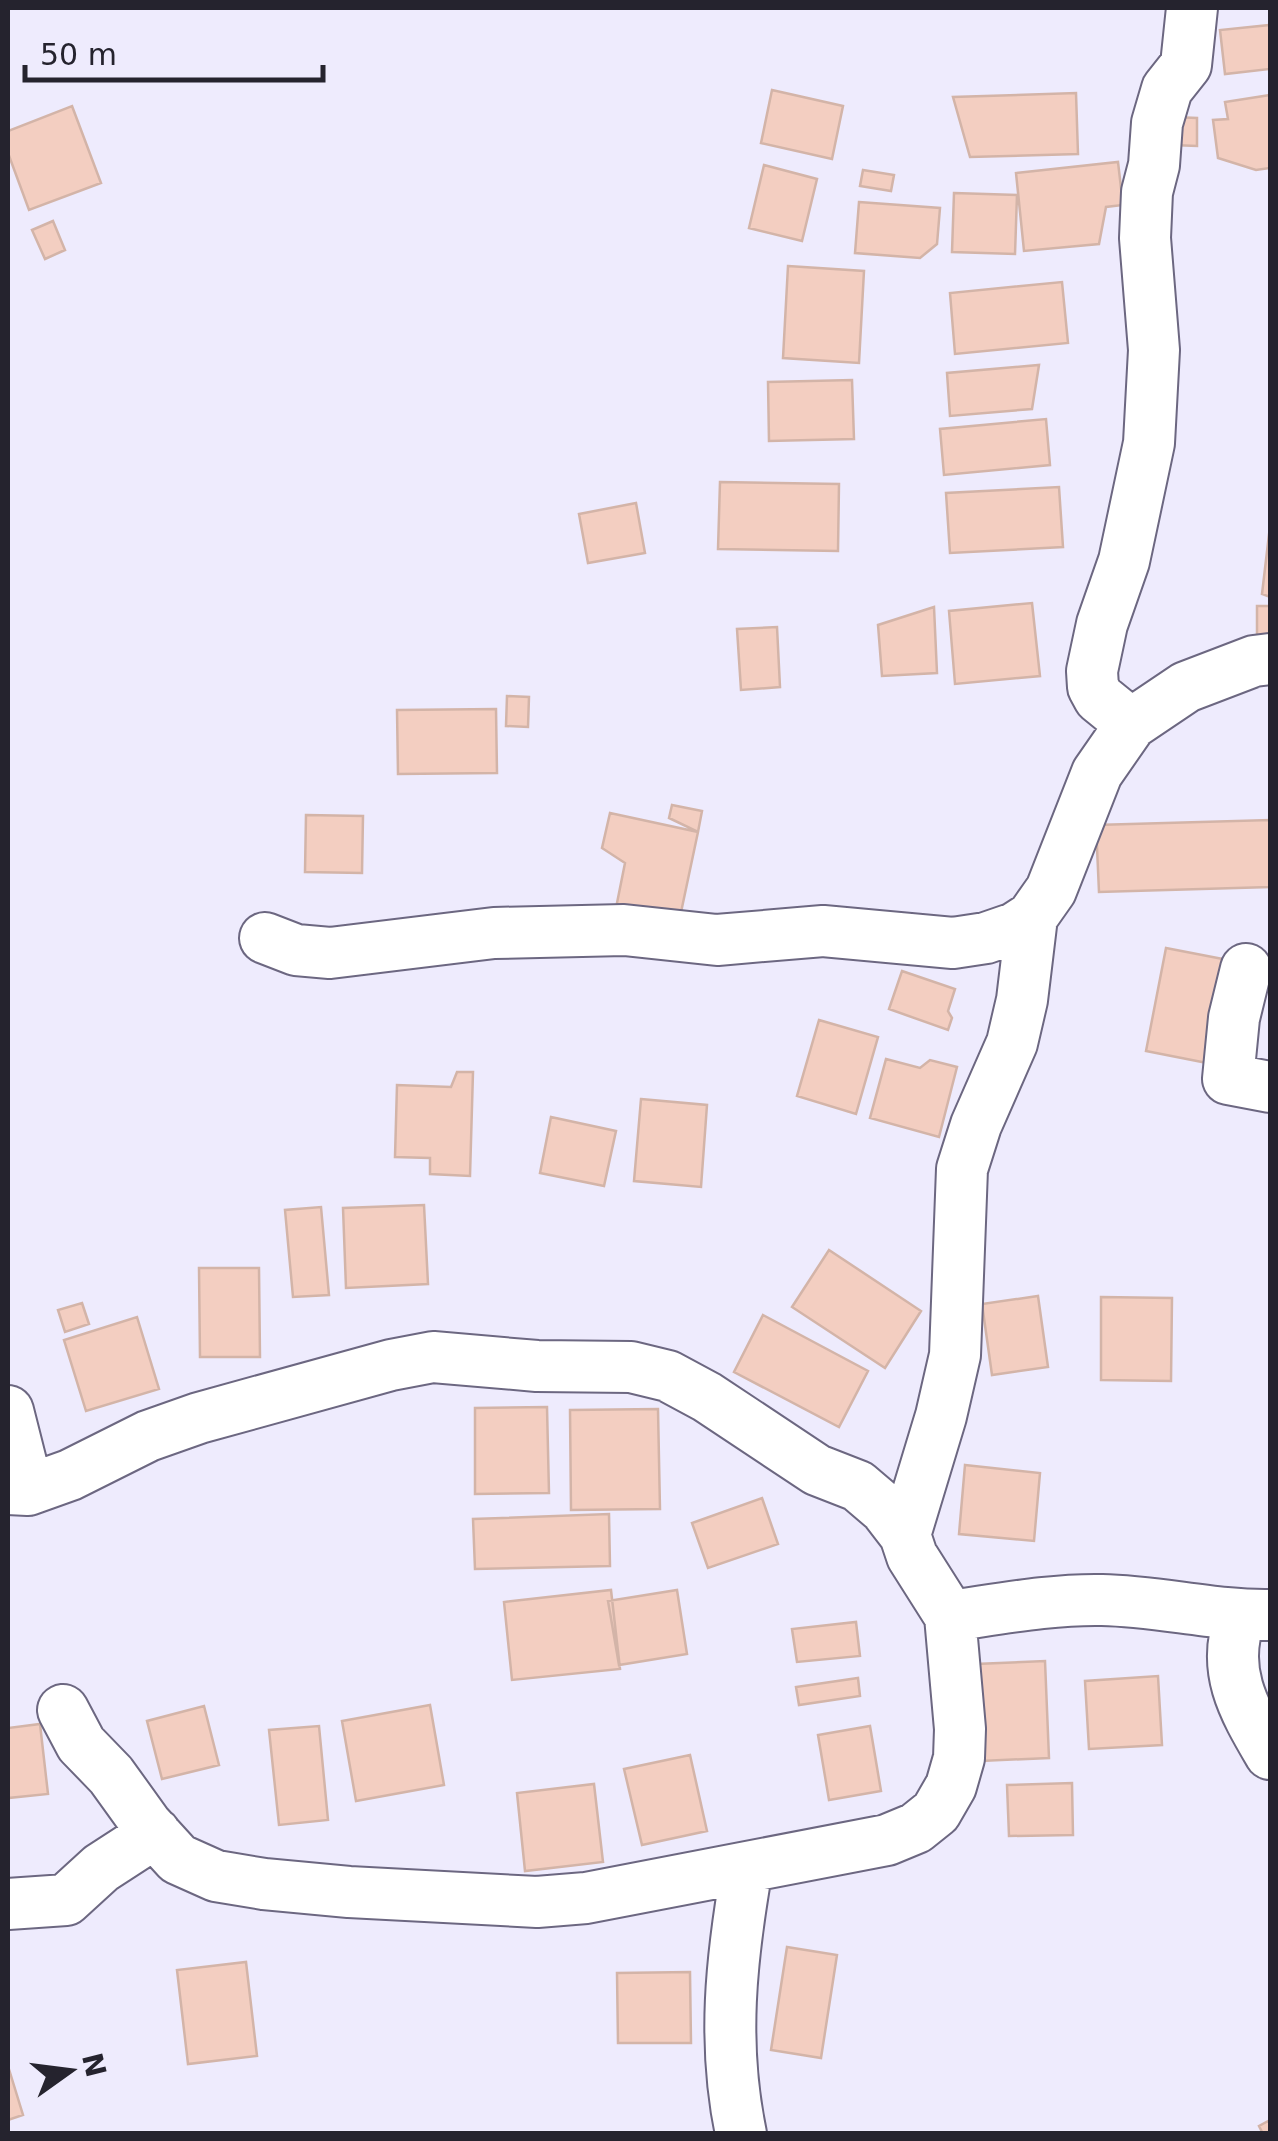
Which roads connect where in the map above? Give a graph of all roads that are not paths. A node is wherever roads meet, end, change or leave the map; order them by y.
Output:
1 (1192, 8) edge
2 (1270, 659) edge
3 (1130, 724) junction
4 (1032, 917) junction
5 (264, 938) dead end
6 (1246, 969) dead end
7 (1270, 1087) edge
8 (8, 1411) edge
9 (18, 1489) edge
10 (905, 1536) junction
11 (1256, 1615) edge
12 (950, 1616) junction
13 (63, 1710) dead end
14 (1270, 1754) edge
15 (155, 1833) junction
16 (747, 1868) junction
17 (8, 1904) edge
18 (741, 2134) edge

1 - 3 street
2 - 3 street
3 - 4 street
4 - 5 street
4 - 10 street
6 - 7 street
8 - 9 street
9 - 10 street
10 - 12 street
11 - 12 street
11 - 14 street
12 - 16 street
13 - 15 street
15 - 16 street
15 - 17 street
16 - 18 street

